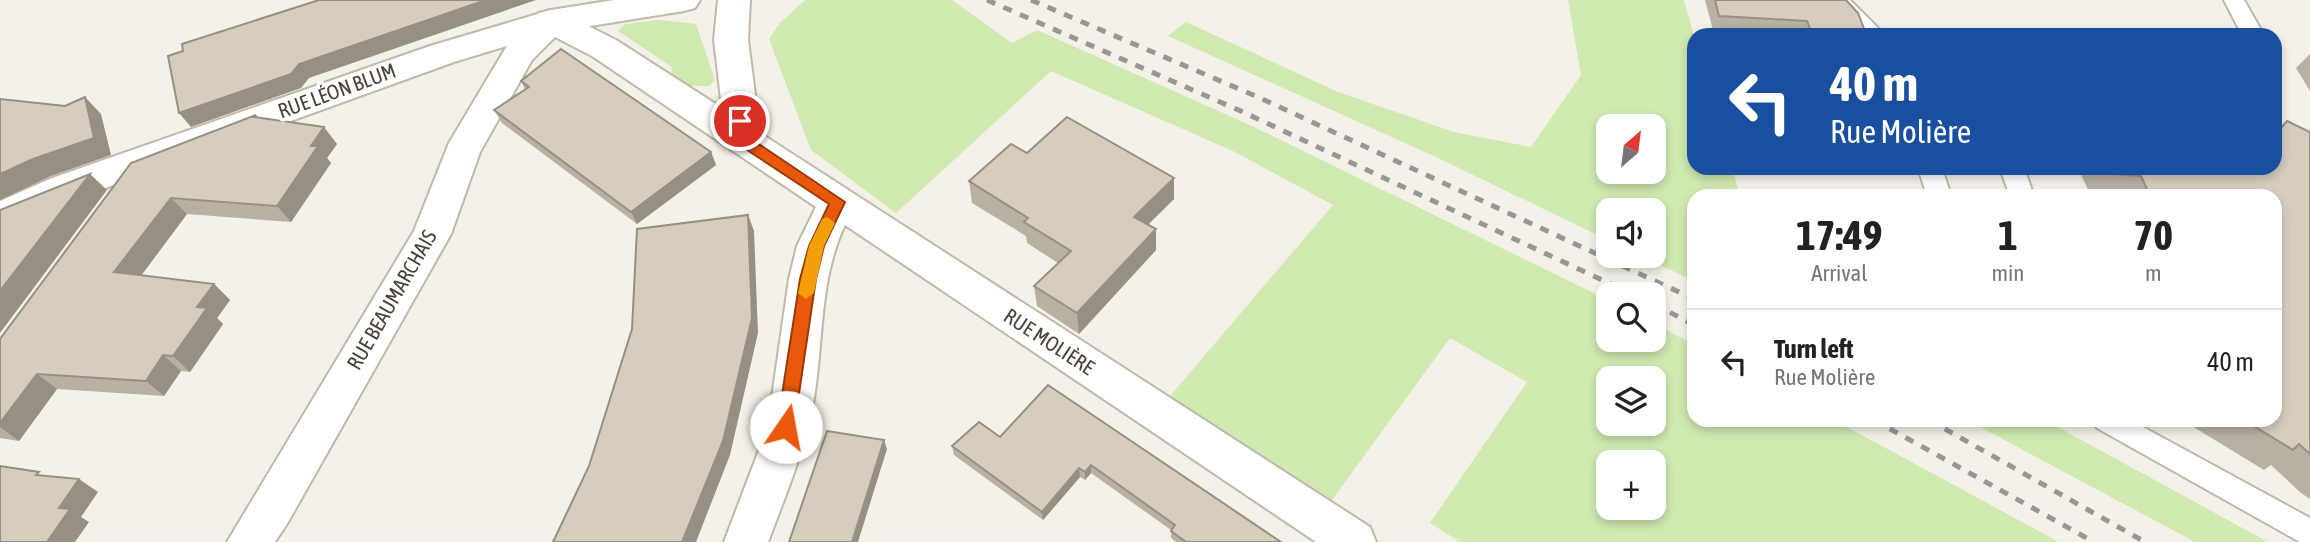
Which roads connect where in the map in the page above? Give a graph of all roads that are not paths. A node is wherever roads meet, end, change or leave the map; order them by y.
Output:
1 (684, 0) edge
2 (734, 0) edge
3 (1838, 0) edge
4 (2234, 0) edge
5 (551, 21) junction
6 (1867, 28) edge
7 (2249, 28) edge
8 (743, 141) junction
9 (147, 158) junction
10 (123, 191) edge
11 (837, 202) junction
12 (0, 217) edge
13 (2119, 427) edge
14 (2310, 533) edge
15 (249, 542) edge
16 (746, 542) edge
17 (1354, 542) edge

1 - 5 street, RUE LÉON BLUM
2 - 8 street
3 - 6 lane
4 - 7 lane
5 - 8 street, RUE MOLIÈRE
5 - 9 street, RUE LÉON BLUM
5 - 15 street, RUE BEAUMARCHAIS
8 - 11 street, RUE MOLIÈRE
9 - 10 lane
9 - 12 street, RUE LÉON BLUM
11 - 16 street
11 - 17 street, RUE MOLIÈRE
13 - 14 lane

